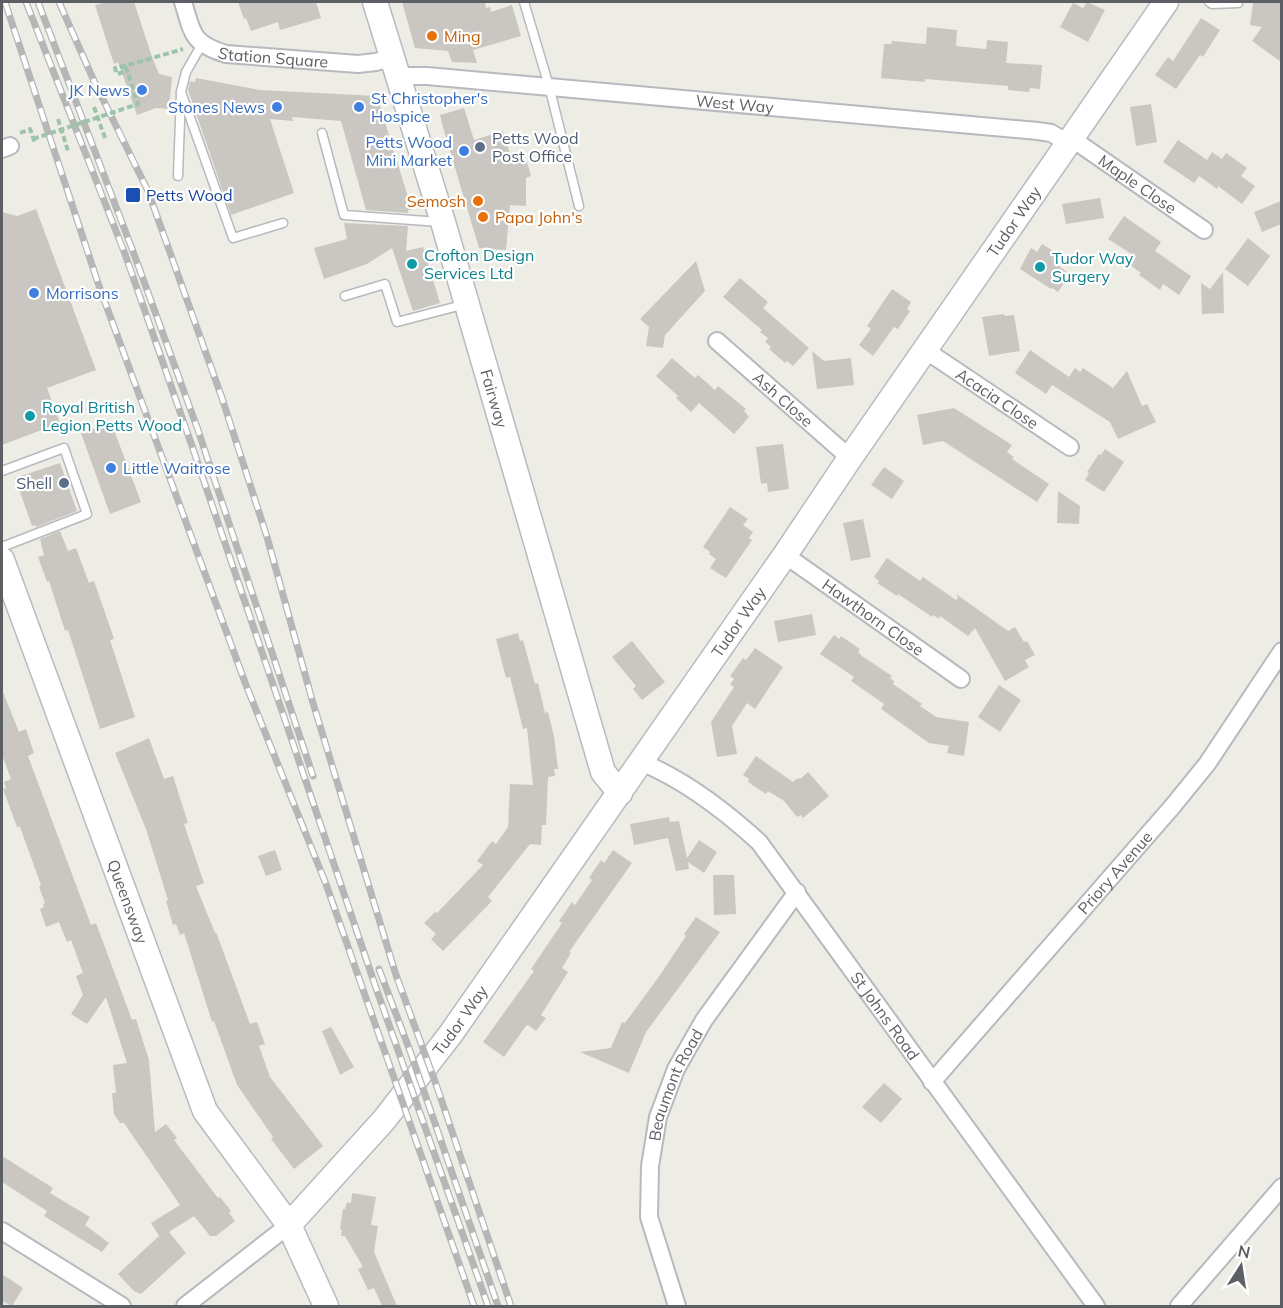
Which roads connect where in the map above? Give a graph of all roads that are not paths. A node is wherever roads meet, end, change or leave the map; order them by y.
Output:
1 (183, 2) edge
2 (375, 2) edge
3 (524, 2) edge
4 (1166, 2) edge
5 (1209, 2) edge
6 (1238, 3) dead end
7 (201, 44) junction
8 (396, 67) junction
9 (549, 86) junction
10 (181, 92) junction
11 (322, 133) dead end
12 (1070, 141) junction
13 (178, 176) dead end
14 (579, 206) dead end
15 (443, 222) junction
16 (283, 223) dead end
17 (1204, 230) dead end
18 (345, 296) dead end
19 (466, 304) junction
20 (717, 341) dead end
21 (925, 350) junction
22 (1070, 447) dead end
23 (850, 458) junction
24 (2, 471) edge
25 (2, 547) edge
26 (785, 555) junction
27 (2, 560) edge
28 (7, 589) edge
29 (1281, 651) edge
30 (961, 679) dead end
31 (641, 762) junction
32 (620, 793) junction
33 (797, 892) junction
34 (932, 1082) junction
35 (1281, 1187) edge
36 (289, 1225) junction
37 (2, 1231) edge
38 (122, 1306) edge
39 (185, 1306) edge
40 (326, 1306) edge
41 (678, 1306) edge
42 (1096, 1306) edge
43 (1179, 1306) edge

1 - 7 street, Station Square
2 - 8 street, Fairway
3 - 9 lane
4 - 12 street, Tudor Way
5 - 6 lane
7 - 8 street, Station Square
7 - 10 lane
8 - 9 street, West Way
8 - 15 street, Fairway
9 - 12 street, West Way
9 - 14 lane
10 - 13 lane
10 - 16 lane
11 - 15 lane
12 - 17 street, Maple Close
12 - 21 street, Tudor Way
15 - 19 street, Fairway
18 - 19 lane
19 - 32 street, Fairway
20 - 23 street, Ash Close
21 - 22 street, Acacia Close
21 - 23 street, Tudor Way
23 - 26 street, Tudor Way
24 - 25 lane
26 - 30 street, Hawthorn Close
26 - 31 street, Tudor Way
27 - 28 street, Queensway
28 - 36 street, Queensway
29 - 34 street, Priory Avenue
31 - 32 street, Tudor Way
31 - 33 street, St Johns Road
32 - 36 street, Tudor Way
33 - 34 street, St Johns Road
33 - 41 street, Beaumont Road
34 - 42 street, St Johns Road
35 - 43 street
36 - 39 street
36 - 40 street, Queensway
37 - 38 street

